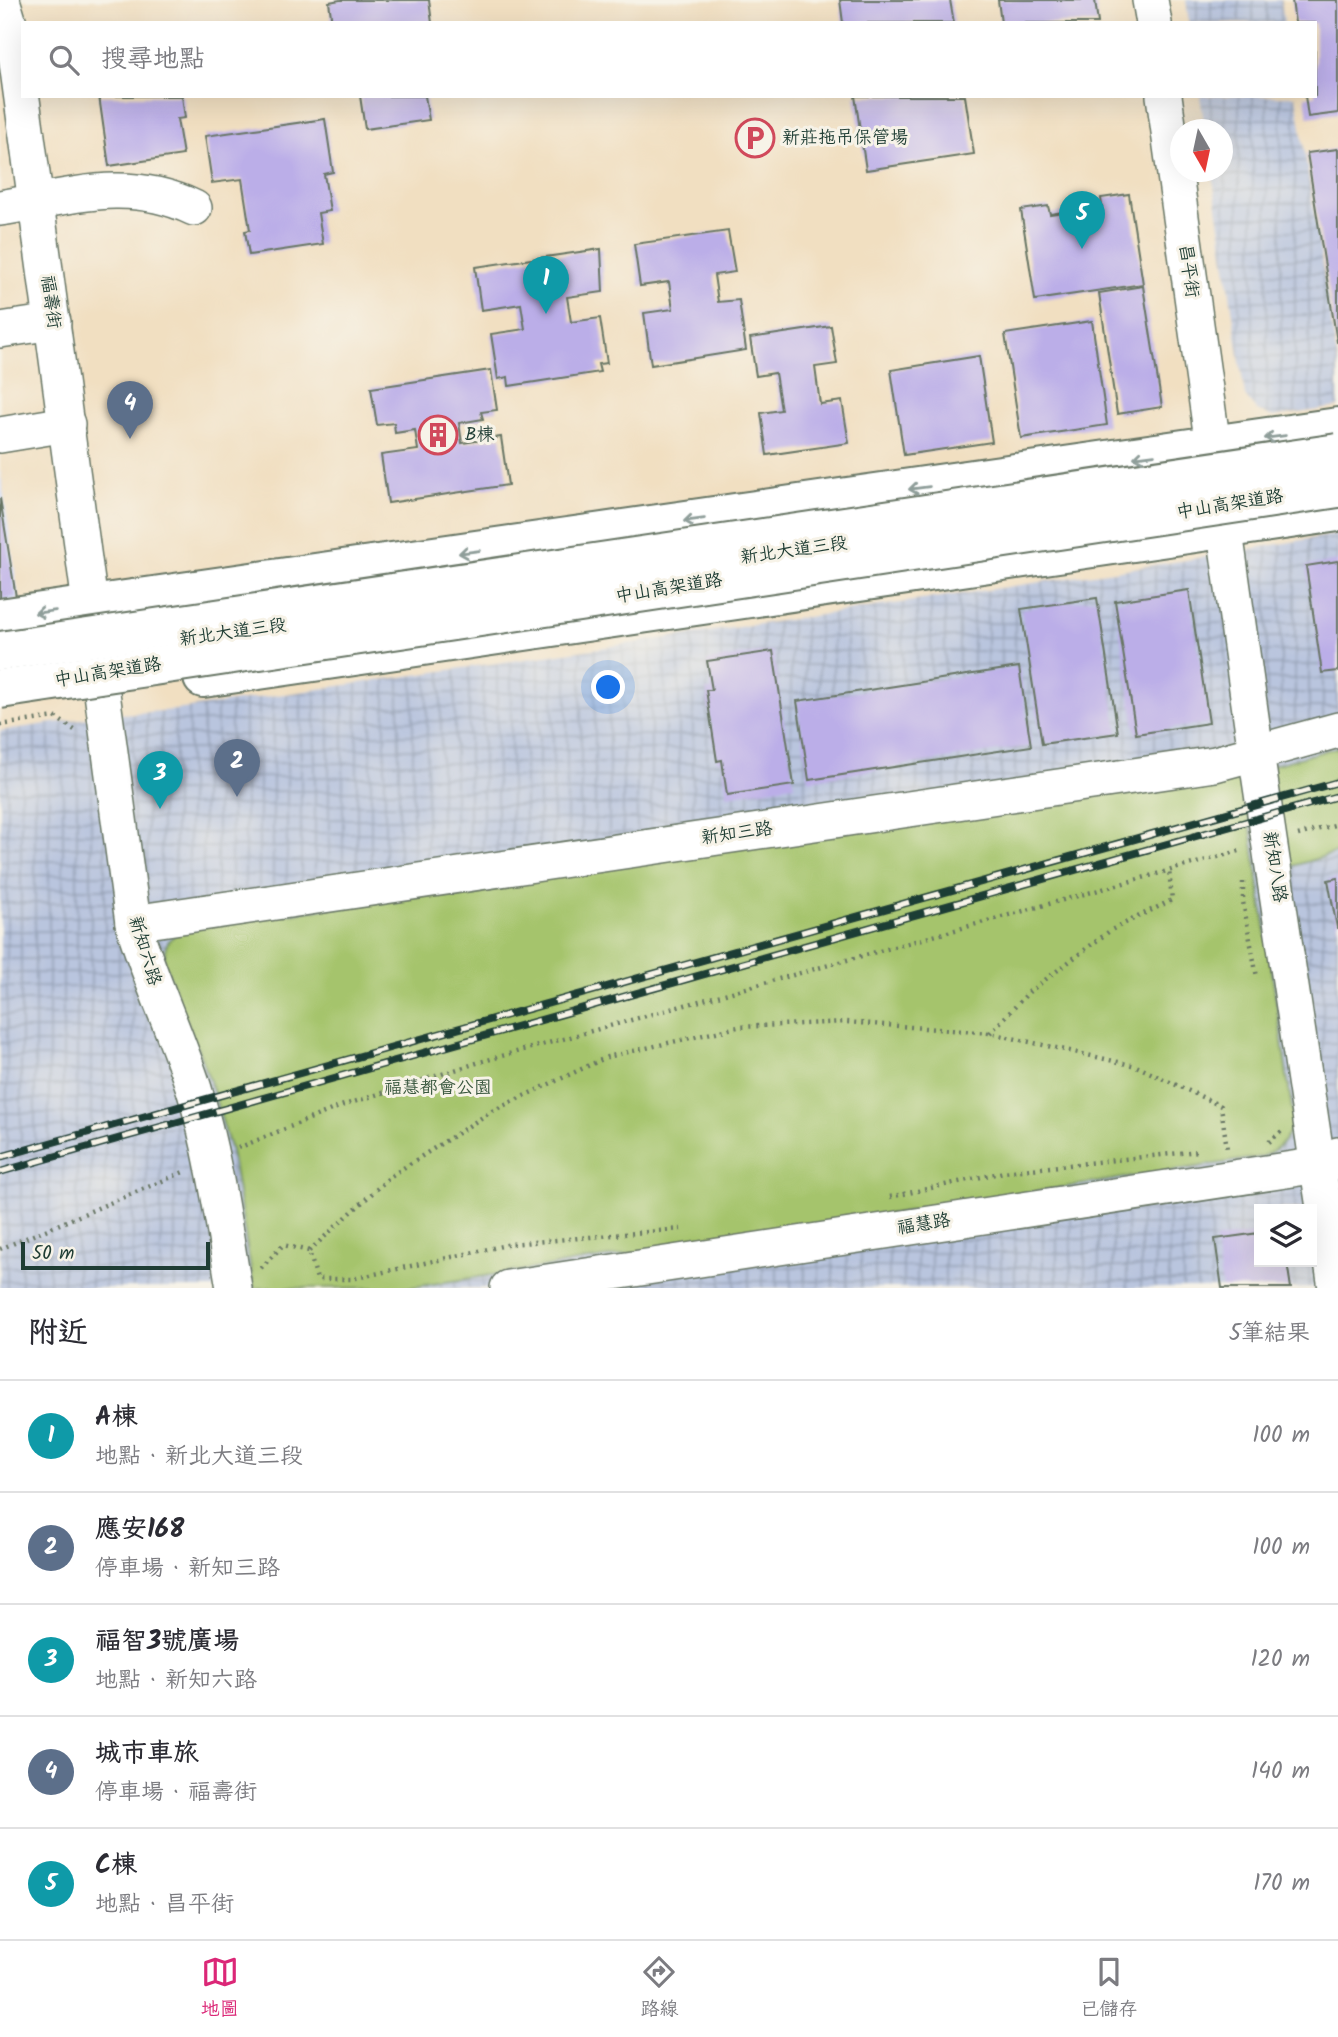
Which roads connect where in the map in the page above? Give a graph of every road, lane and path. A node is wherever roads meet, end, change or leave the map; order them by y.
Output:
1 (2, 0) edge
2 (1150, 0) edge
3 (1154, 21) edge
4 (21, 92) edge
5 (22, 98) edge
6 (1164, 98) edge
7 (36, 202) junction
8 (0, 208) edge
9 (194, 208) dead end
10 (53, 323) junction
11 (0, 330) edge
12 (67, 424) junction
13 (1338, 428) edge
14 (0, 435) edge
15 (1212, 446) junction
16 (1338, 453) edge
17 (1338, 471) edge
18 (1338, 488) edge
19 (1218, 489) junction
20 (1338, 512) edge
21 (1223, 528) junction
22 (90, 605) junction
23 (0, 618) edge
24 (0, 652) edge
25 (95, 653) junction
26 (0, 668) edge
27 (0, 689) edge
28 (100, 693) junction
29 (0, 708) edge
30 (1338, 730) edge
31 (1256, 753) junction
32 (1338, 824) edge
33 (1252, 852) junction
34 (1169, 870) junction
35 (1243, 876) dead end
36 (133, 923) junction
37 (1258, 985) dead end
38 (990, 1033) junction
39 (1284, 1122) dead end
40 (1258, 1148) dead end
41 (1227, 1149) junction
42 (1237, 1149) dead end
43 (1201, 1150) dead end
44 (1214, 1150) dead end
45 (212, 1158) junction
46 (1329, 1160) edge
47 (884, 1199) dead end
48 (695, 1228) dead end
49 (0, 1249) edge
50 (309, 1251) junction
51 (247, 1282) edge
52 (508, 1288) edge
53 (1336, 1288) edge

1 - 4 street, 福壽街
2 - 3 street
5 - 7 street, 福壽街
6 - 15 street, 昌平街
7 - 8 street
7 - 9 street
7 - 10 street, 福壽街
10 - 11 street
10 - 12 street, 福壽街
12 - 14 street
12 - 22 street, 福壽街
13 -> 15 main road
15 - 19 street, 新知八路
15 -> 22 main road
16 - 24 main road, 中山高架道路, bridge
17 - 19 main road, 新北大道三段
18 - 27 main road, 中山高架道路, bridge
19 - 21 street, 新知八路
19 - 25 main road, 新北大道三段
20 - 21 main road
21 - 28 main road
21 - 31 street, 新知八路
22 -> 23 main road
22 - 25 street, 新知六路
25 - 26 main road, 新北大道三段
25 - 28 street, 新知六路
28 - 29 main road
28 - 36 street, 新知六路
30 - 31 street, 新知三路
31 - 33 street, 新知八路
31 - 36 street, 新知三路
32 - 33 path
33 - 34 path
33 - 46 street, 新知八路
34 - 38 path
34 - 45 path
35 - 37 path
36 - 45 street, 新知六路
38 - 41 path
38 - 50 path
39 - 40 path
41 - 42 path
41 - 44 path
43 - 47 path
45 - 49 path
45 - 51 street, 新知六路
46 - 52 street, 福慧路
46 - 53 street, 新知八路
48 - 50 path
50 - 51 path

